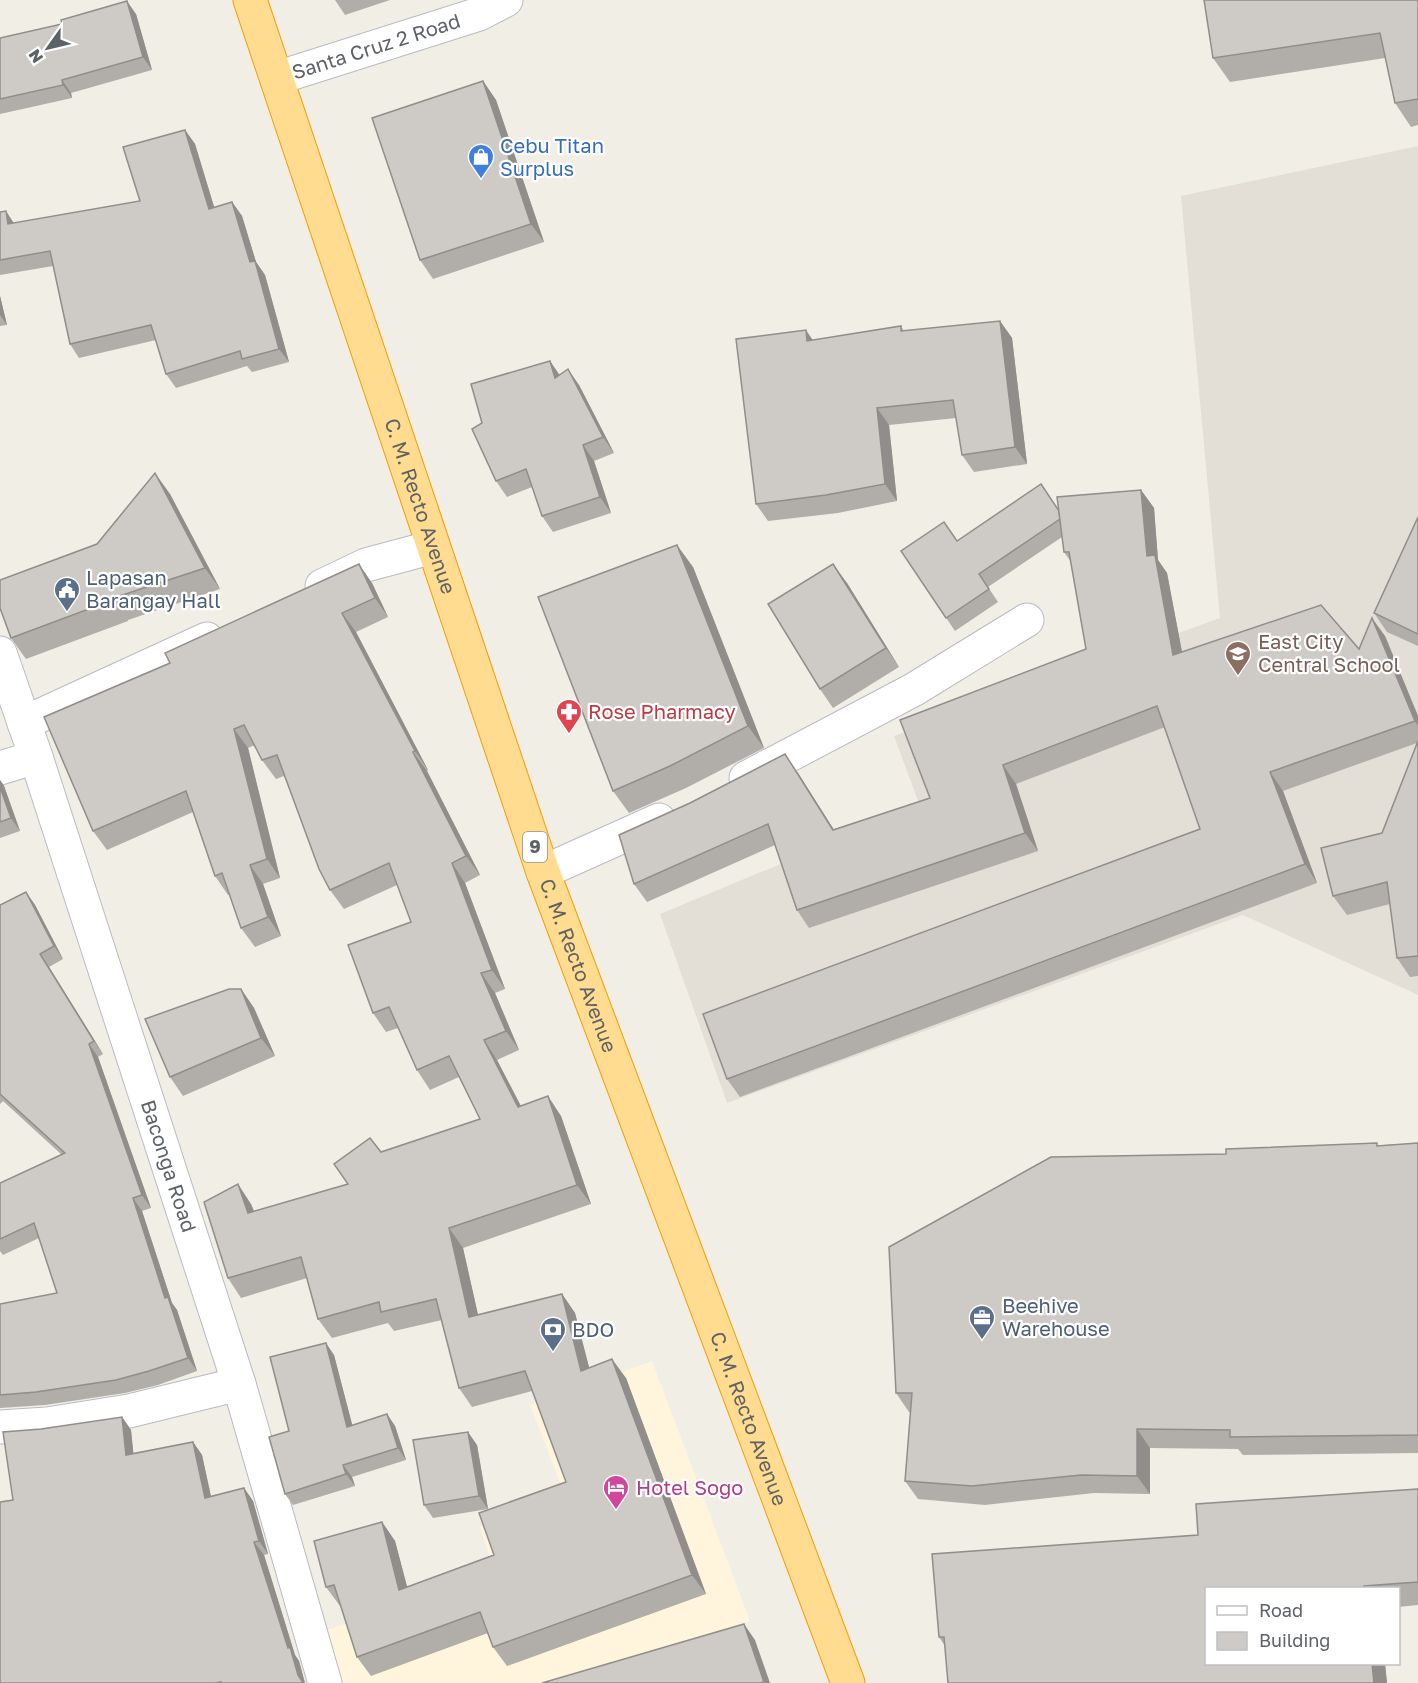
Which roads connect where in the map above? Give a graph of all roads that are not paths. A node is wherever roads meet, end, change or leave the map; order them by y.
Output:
1 (250, 0) edge
2 (506, 0) edge
3 (277, 78) junction
4 (433, 547) junction
5 (291, 600) edge
6 (1027, 620) dead end
7 (238, 625) edge
8 (0, 653) edge
9 (24, 723) junction
10 (36, 757) junction
11 (0, 768) edge
12 (725, 789) edge
13 (683, 809) edge
14 (543, 872) junction
15 (239, 1384) junction
16 (0, 1427) edge
17 (325, 1683) edge
18 (848, 1683) edge

1 - 3 highway, C. M. Recto Avenue / 9
2 - 3 street, Santa Cruz 2 Road
3 - 4 highway, C. M. Recto Avenue / 9
4 - 5 street
4 - 14 highway, C. M. Recto Avenue / 9
6 - 12 street
7 - 9 street
8 - 9 street, Baconga Road
9 - 10 street, Baconga Road
10 - 11 street
10 - 15 street, Baconga Road
13 - 14 street
14 - 18 highway, C. M. Recto Avenue / 9
15 - 16 street
15 - 17 street, Baconga Road

